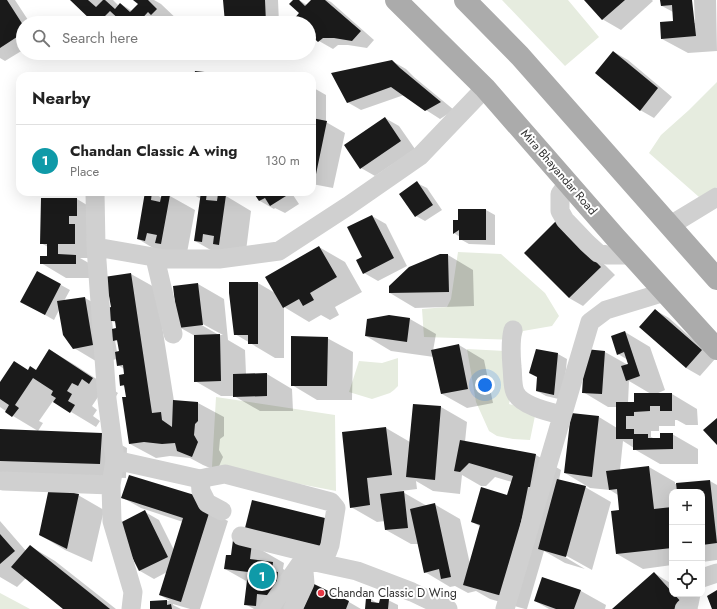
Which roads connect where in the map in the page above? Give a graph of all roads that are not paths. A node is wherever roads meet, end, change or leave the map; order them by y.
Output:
1 (396, 0) edge
2 (465, 0) edge
3 (485, 88) junction
4 (95, 196) edge
5 (717, 197) edge
6 (669, 226) junction
7 (96, 247) junction
8 (155, 258) junction
9 (717, 280) edge
10 (664, 292) junction
11 (512, 330) dead end
12 (173, 334) dead end
13 (717, 349) edge
14 (562, 416) junction
15 (115, 460) junction
16 (200, 479) junction
17 (3, 481) dead end
18 (111, 485) junction
19 (222, 511) dead end
20 (241, 536) dead end
21 (303, 560) junction
22 (717, 573) edge
23 (705, 577) edge
24 (691, 597) edge
25 (131, 609) edge
26 (269, 609) edge
27 (293, 609) edge
28 (448, 609) edge
29 (505, 609) edge
30 (684, 609) edge

1 - 3 main road, Mira Bhayandar Road
2 - 6 main road
3 - 8 street
3 - 10 main road, Mira Bhayandar Road
4 - 7 street
5 - 6 street
6 - 9 main road
7 - 8 street
7 - 15 street
8 - 12 street
10 - 13 main road, Mira Bhayandar Road
10 - 14 street
11 - 14 street
14 - 29 street
15 - 16 street
15 - 18 street
16 - 19 street
16 - 20 street
17 - 18 street
18 - 25 street
21 - 26 street
21 - 27 street
21 - 28 street
22 - 23 street
24 - 30 street

